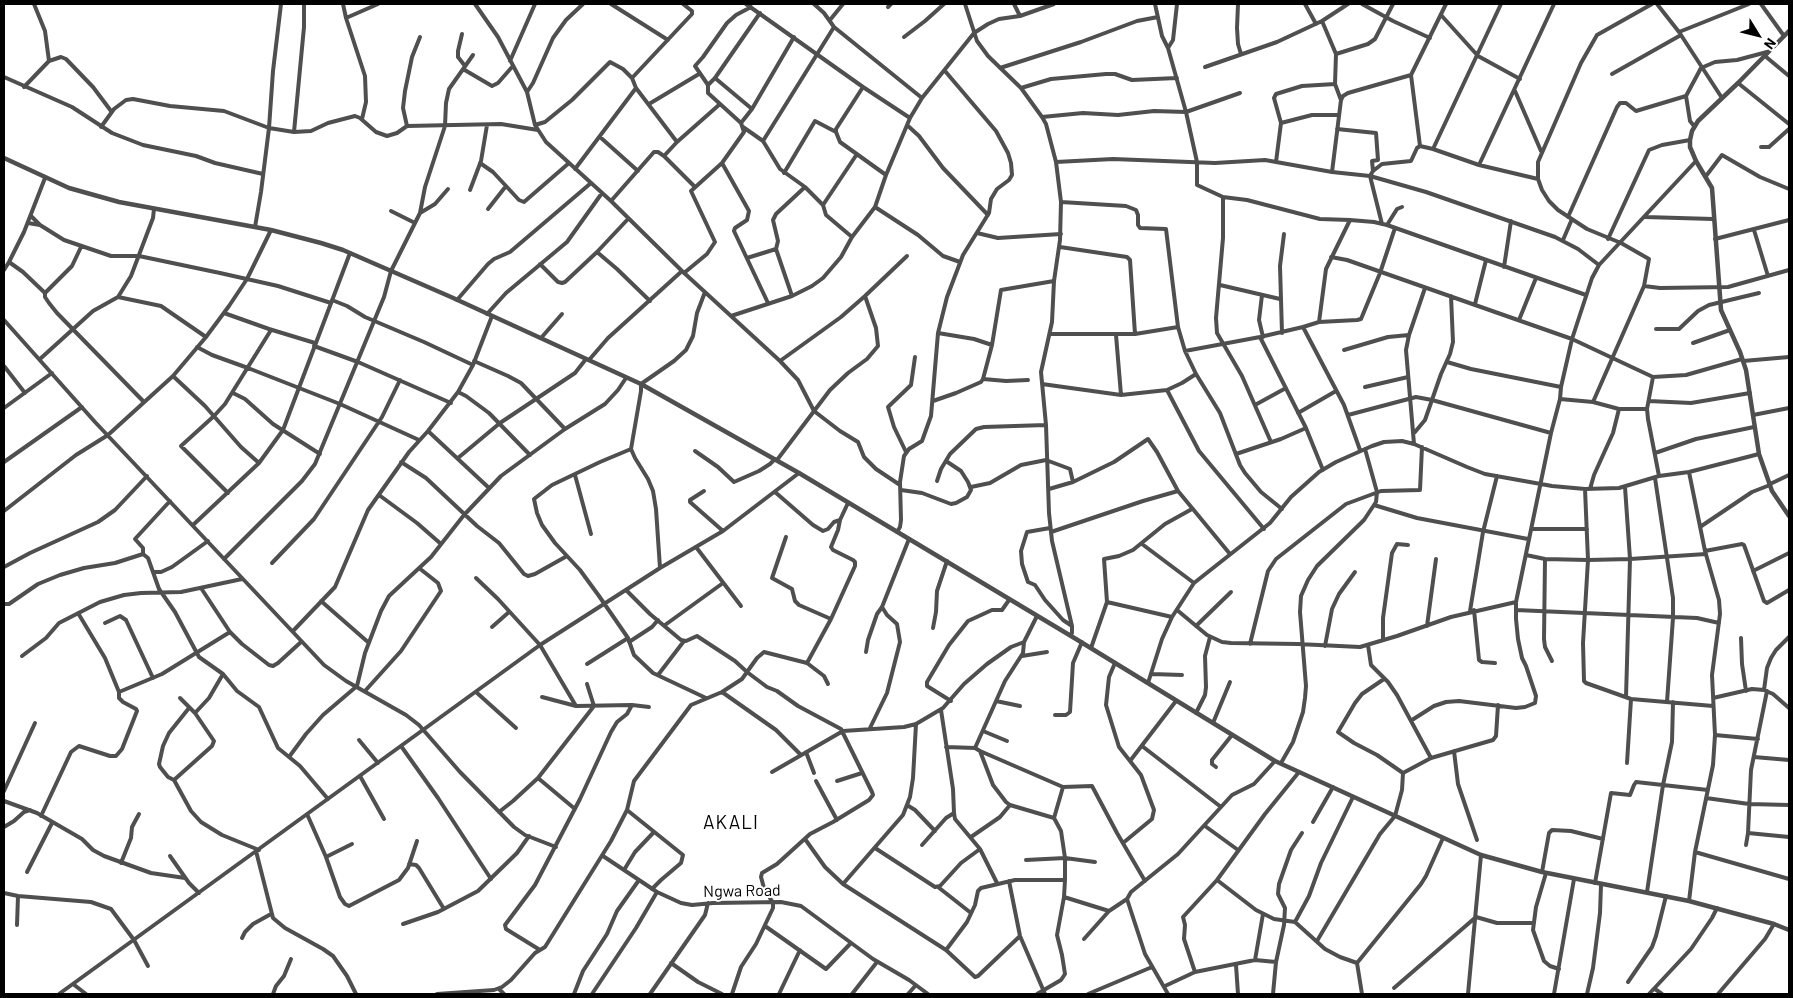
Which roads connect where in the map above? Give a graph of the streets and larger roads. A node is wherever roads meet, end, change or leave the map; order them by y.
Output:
1 (34, 4) edge
2 (280, 4) edge
3 (304, 4) edge
4 (343, 4) edge
5 (378, 4) edge
6 (475, 4) edge
7 (535, 4) edge
8 (583, 4) edge
9 (611, 4) edge
10 (682, 4) edge
11 (746, 4) edge
12 (814, 4) edge
13 (843, 4) edge
14 (944, 4) edge
15 (965, 4) edge
16 (1014, 4) edge
17 (1054, 4) edge
18 (1155, 4) edge
19 (1176, 4) edge
20 (1238, 4) edge
21 (1305, 4) edge
22 (1348, 4) edge
23 (1362, 4) edge
24 (1393, 4) edge
25 (1446, 4) edge
26 (1501, 4) edge
27 (1554, 4) edge
28 (1652, 4) edge
29 (1657, 4) edge
30 (1749, 4) edge
31 (1761, 4) edge
32 (751, 7) junction
33 (760, 13) junction
34 (1441, 15) junction
35 (1020, 16) junction
36 (1158, 17) junction
37 (346, 18) junction
38 (1387, 18) junction
39 (830, 20) junction
40 (1322, 21) junction
41 (1316, 24) junction
42 (834, 27) junction
43 (1789, 31) edge
44 (462, 34) dead end
45 (974, 34) junction
46 (1680, 34) junction
47 (904, 36) dead end
48 (1784, 36) junction
49 (420, 37) dead end
50 (794, 37) junction
51 (1430, 38) junction
52 (668, 40) junction
53 (1168, 48) junction
54 (1769, 52) junction
55 (818, 54) junction
56 (1241, 54) junction
57 (1336, 54) junction
58 (473, 55) dead end
59 (1478, 56) junction
60 (1765, 56) junction
61 (49, 61) junction
62 (510, 62) junction
63 (464, 67) junction
64 (512, 67) junction
65 (1205, 67) dead end
66 (1000, 68) junction
67 (1701, 68) junction
68 (945, 71) junction
69 (700, 74) junction
70 (1612, 74) dead end
71 (1412, 75) junction
72 (1789, 76) edge
73 (4, 77) edge
74 (632, 78) junction
75 (715, 78) junction
76 (1177, 78) junction
77 (1520, 79) junction
78 (1738, 83) junction
79 (1335, 84) junction
80 (708, 85) junction
81 (24, 87) junction
82 (863, 87) junction
83 (636, 88) junction
84 (1021, 88) junction
85 (1515, 91) junction
86 (527, 92) junction
87 (1240, 93) dead end
88 (1686, 96) junction
89 (922, 98) junction
90 (1722, 98) junction
91 (1341, 100) junction
92 (649, 104) junction
93 (720, 104) junction
94 (752, 109) junction
95 (111, 111) junction
96 (1186, 112) junction
97 (1339, 115) junction
98 (1042, 117) junction
99 (910, 118) junction
100 (362, 119) junction
101 (1788, 122) edge
102 (1280, 123) junction
103 (487, 125) junction
104 (536, 125) junction
105 (742, 125) junction
106 (907, 125) junction
107 (407, 126) junction
108 (445, 126) junction
109 (1694, 126) junction
110 (102, 127) junction
111 (269, 128) junction
112 (1337, 129) junction
113 (1789, 129) edge
114 (538, 130) junction
115 (294, 132) junction
116 (836, 132) junction
117 (600, 137) junction
118 (1690, 140) junction
119 (763, 141) junction
120 (677, 142) junction
121 (1420, 146) junction
122 (1761, 147) dead end
123 (1433, 149) junction
124 (1541, 151) junction
125 (857, 154) junction
126 (664, 156) junction
127 (4, 158) edge
128 (1056, 162) junction
129 (1197, 162) junction
130 (1276, 162) junction
131 (1696, 162) junction
132 (480, 163) junction
133 (569, 163) junction
134 (722, 163) junction
135 (1479, 165) junction
136 (575, 169) junction
137 (638, 171) junction
138 (1373, 171) junction
139 (1332, 172) junction
140 (784, 173) junction
141 (263, 174) junction
142 (886, 175) junction
143 (1370, 176) junction
144 (1706, 176) junction
145 (45, 178) junction
146 (1538, 179) junction
147 (591, 183) junction
148 (506, 186) junction
149 (695, 187) junction
150 (805, 187) junction
151 (448, 189) dead end
152 (1789, 189) edge
153 (470, 190) dead end
154 (602, 193) junction
155 (1223, 197) junction
156 (611, 201) junction
157 (1061, 202) junction
158 (823, 205) junction
159 (1402, 206) dead end
160 (876, 207) junction
161 (154, 209) junction
162 (488, 209) dead end
163 (391, 211) dead end
164 (420, 213) junction
165 (988, 215) junction
166 (31, 216) junction
167 (1645, 217) junction
168 (1570, 218) junction
169 (628, 219) junction
170 (1713, 219) junction
171 (1350, 220) junction
172 (1789, 220) edge
173 (1511, 221) junction
174 (28, 223) junction
175 (416, 224) junction
176 (40, 225) junction
177 (1385, 225) junction
178 (255, 227) junction
179 (1395, 228) junction
180 (271, 230) junction
181 (1754, 230) junction
182 (977, 233) junction
183 (1061, 234) junction
184 (1284, 234) dead end
185 (852, 238) junction
186 (1608, 238) junction
187 (1563, 240) junction
188 (1716, 240) junction
189 (1621, 243) junction
190 (81, 247) junction
191 (1060, 247) junction
192 (776, 249) junction
193 (597, 252) junction
194 (350, 253) junction
195 (139, 256) junction
196 (908, 256) dead end
197 (1331, 257) junction
198 (747, 258) junction
199 (1486, 260) junction
200 (10, 262) junction
201 (960, 262) junction
202 (540, 264) junction
203 (1599, 265) junction
204 (1504, 267) junction
205 (4, 270) edge
206 (391, 271) junction
207 (683, 272) junction
208 (1789, 272) edge
209 (1380, 273) junction
210 (1768, 276) junction
211 (1536, 278) junction
212 (247, 279) junction
213 (1054, 281) junction
214 (1220, 285) junction
215 (1644, 286) junction
216 (1720, 287) junction
217 (1425, 288) junction
218 (705, 292) junction
219 (45, 293) junction
220 (1759, 293) dead end
221 (1262, 295) junction
222 (1586, 295) junction
223 (792, 296) junction
224 (865, 296) junction
225 (1452, 296) junction
226 (118, 297) junction
227 (1280, 299) junction
228 (457, 300) junction
229 (650, 301) junction
230 (331, 302) junction
231 (1721, 302) junction
232 (768, 303) junction
233 (1475, 304) junction
234 (224, 313) junction
235 (562, 314) dead end
236 (489, 315) junction
237 (732, 316) junction
238 (4, 320) edge
239 (374, 320) junction
240 (1519, 320) junction
241 (1319, 322) junction
242 (1178, 327) junction
243 (1303, 327) junction
244 (73, 329) junction
245 (1656, 329) dead end
246 (271, 330) junction
247 (1730, 330) junction
248 (1282, 332) junction
249 (938, 333) junction
250 (1050, 334) junction
251 (1135, 334) junction
252 (1116, 335) junction
253 (1409, 335) junction
254 (206, 337) junction
255 (1262, 337) junction
256 (541, 338) junction
257 (1572, 339) junction
258 (1693, 342) dead end
259 (1221, 343) junction
260 (314, 345) junction
261 (992, 345) junction
262 (197, 348) junction
263 (1344, 350) dead end
264 (1185, 351) junction
265 (915, 357) dead end
266 (1789, 357) edge
267 (40, 359) junction
268 (587, 359) junction
269 (1613, 359) junction
270 (1743, 360) junction
271 (780, 361) junction
272 (358, 362) junction
273 (1447, 362) junction
274 (474, 363) junction
275 (4, 366) edge
276 (248, 368) junction
277 (52, 373) junction
278 (1196, 374) junction
279 (173, 376) junction
280 (1408, 377) junction
281 (1653, 377) junction
282 (626, 378) junction
283 (983, 379) junction
284 (400, 380) junction
285 (1028, 380) dead end
286 (641, 384) junction
287 (1042, 384) junction
288 (298, 387) junction
289 (1365, 387) dead end
290 (1561, 387) junction
291 (1286, 388) junction
292 (1167, 390) junction
293 (1336, 391) junction
294 (458, 392) junction
295 (25, 393) junction
296 (233, 393) junction
297 (1750, 393) junction
298 (1121, 395) junction
299 (1411, 398) junction
300 (538, 399) junction
301 (1560, 399) junction
302 (1432, 400) junction
303 (933, 401) junction
304 (144, 402) junction
305 (1593, 402) junction
306 (1649, 402) junction
307 (450, 403) junction
308 (340, 404) junction
309 (1255, 405) junction
310 (82, 407) junction
311 (4, 408) edge
312 (1789, 408) edge
313 (1647, 409) junction
314 (1619, 410) junction
315 (814, 411) junction
316 (1298, 413) junction
317 (1348, 415) junction
318 (1753, 415) junction
319 (214, 416) junction
320 (380, 421) junction
321 (500, 423) junction
322 (1046, 425) junction
323 (1754, 427) junction
324 (1306, 428) junction
325 (565, 429) junction
326 (283, 430) junction
327 (428, 431) junction
328 (1414, 432) junction
329 (1551, 433) junction
330 (108, 435) junction
331 (419, 440) junction
332 (1271, 442) junction
333 (1414, 444) junction
334 (1422, 447) junction
335 (631, 449) junction
336 (1363, 449) junction
337 (695, 451) dead end
338 (906, 452) junction
339 (1655, 453) junction
340 (320, 454) junction
341 (1236, 454) junction
342 (1759, 454) junction
343 (530, 455) junction
344 (458, 458) junction
345 (776, 459) junction
346 (1046, 460) junction
347 (946, 461) junction
348 (4, 462) edge
349 (401, 462) junction
350 (259, 463) junction
351 (1323, 470) junction
352 (1689, 472) junction
353 (799, 473) junction
354 (575, 475) junction
355 (1789, 475) edge
356 (147, 476) junction
357 (1497, 476) junction
358 (1657, 477) junction
359 (937, 481) dead end
360 (1073, 482) junction
361 (900, 484) junction
362 (1541, 484) junction
363 (1770, 485) junction
364 (971, 487) junction
365 (1626, 487) junction
366 (489, 488) junction
367 (1049, 489) junction
368 (1587, 489) junction
369 (901, 490) junction
370 (704, 491) dead end
371 (1178, 491) junction
372 (775, 492) junction
373 (1376, 492) junction
374 (228, 493) junction
375 (379, 494) junction
376 (170, 501) junction
377 (848, 503) junction
378 (1374, 505) junction
379 (1192, 509) junction
380 (1282, 509) junction
381 (4, 511) edge
382 (464, 514) junction
383 (1789, 516) edge
384 (840, 520) junction
385 (193, 525) junction
386 (1700, 527) junction
387 (1264, 528) junction
388 (1531, 529) junction
389 (1587, 529) junction
390 (1051, 530) junction
391 (722, 531) junction
392 (897, 532) junction
393 (1483, 532) junction
394 (591, 534) dead end
395 (786, 537) dead end
396 (909, 539) junction
397 (1528, 539) junction
398 (208, 541) junction
399 (441, 544) junction
400 (1142, 544) junction
401 (1408, 545) dead end
402 (696, 548) junction
403 (1706, 552) junction
404 (1789, 553) edge
405 (143, 554) junction
406 (1230, 554) junction
407 (1526, 555) junction
408 (1667, 555) junction
409 (567, 556) junction
410 (1545, 558) junction
411 (224, 559) junction
412 (1436, 559) dead end
413 (1630, 559) junction
414 (1588, 560) junction
415 (947, 562) junction
416 (272, 563) dead end
417 (4, 567) edge
418 (419, 568) junction
419 (660, 568) junction
420 (1753, 571) junction
421 (154, 572) junction
422 (1356, 572) dead end
423 (476, 578) dead end
424 (242, 579) junction
425 (723, 583) junction
426 (1194, 583) junction
427 (201, 588) junction
428 (626, 590) junction
429 (1789, 590) edge
430 (1231, 592) dead end
431 (161, 593) junction
432 (1010, 600) junction
433 (321, 601) junction
434 (1107, 602) junction
435 (1516, 602) junction
436 (4, 604) edge
437 (604, 604) junction
438 (741, 606) dead end
439 (882, 607) junction
440 (1177, 610) junction
441 (1516, 610) junction
442 (1543, 610) junction
443 (1472, 611) junction
444 (510, 612) junction
445 (78, 613) junction
446 (1584, 614) junction
447 (1037, 616) junction
448 (1629, 616) junction
449 (1172, 617) junction
450 (1673, 618) junction
451 (831, 619) junction
452 (658, 620) junction
453 (105, 623) dead end
454 (1719, 623) junction
455 (665, 625) junction
456 (1072, 626) junction
457 (1196, 626) junction
458 (1427, 626) junction
459 (492, 627) dead end
460 (934, 628) dead end
461 (293, 631) junction
462 (230, 632) junction
463 (1070, 635) junction
464 (1210, 636) junction
465 (1789, 637) edge
466 (1740, 638) dead end
467 (628, 640) junction
468 (1383, 640) junction
469 (684, 641) junction
470 (301, 642) junction
471 (1024, 642) junction
472 (1082, 642) junction
473 (369, 643) junction
474 (1250, 644) junction
475 (1303, 644) junction
476 (540, 645) junction
477 (1368, 645) junction
478 (1324, 646) junction
479 (1091, 648) junction
480 (195, 652) junction
481 (866, 652) dead end
482 (1048, 652) dead end
483 (22, 656) dead end
484 (1022, 656) junction
485 (1552, 661) dead end
486 (1495, 662) dead end
487 (807, 663) junction
488 (1115, 663) junction
489 (587, 664) dead end
490 (747, 672) junction
491 (223, 674) junction
492 (1152, 674) junction
493 (658, 675) junction
494 (1182, 675) dead end
495 (153, 678) junction
496 (1384, 679) junction
497 (1230, 682) dead end
498 (1148, 683) junction
499 (587, 684) dead end
500 (828, 684) dead end
501 (357, 686) junction
502 (1766, 690) junction
503 (365, 691) junction
504 (1746, 691) junction
505 (119, 692) junction
506 (476, 692) junction
507 (722, 692) junction
508 (542, 697) dead end
509 (1626, 697) junction
510 (180, 698) dead end
511 (706, 698) junction
512 (1713, 698) junction
513 (1631, 700) junction
514 (951, 701) junction
515 (996, 701) junction
516 (1176, 701) junction
517 (1789, 701) edge
518 (1667, 702) junction
519 (1673, 702) junction
520 (632, 705) junction
521 (1498, 705) junction
522 (576, 706) junction
523 (594, 706) junction
524 (1020, 706) dead end
525 (1713, 706) junction
526 (649, 707) dead end
527 (1788, 707) edge
528 (189, 708) junction
529 (941, 710) junction
530 (194, 713) junction
531 (1196, 713) junction
532 (1055, 715) dead end
533 (1412, 720) junction
534 (35, 723) dead end
535 (1213, 723) junction
536 (916, 724) junction
537 (516, 728) dead end
538 (870, 728) junction
539 (423, 730) junction
540 (843, 731) junction
541 (983, 731) junction
542 (1232, 735) junction
543 (1715, 736) junction
544 (1758, 739) junction
545 (359, 740) dead end
546 (1007, 741) dead end
547 (401, 746) junction
548 (1142, 746) junction
549 (946, 747) junction
550 (975, 748) junction
551 (980, 751) junction
552 (1454, 751) junction
553 (806, 752) junction
554 (802, 754) junction
555 (289, 757) junction
556 (1754, 757) junction
557 (1431, 758) junction
558 (1789, 760) edge
559 (1130, 761) junction
560 (1275, 761) junction
561 (378, 763) junction
562 (1281, 763) junction
563 (1627, 763) dead end
564 (1216, 767) dead end
565 (772, 772) dead end
566 (862, 772) junction
567 (1299, 772) junction
568 (814, 773) dead end
569 (1403, 773) junction
570 (360, 776) junction
571 (538, 778) junction
572 (174, 780) junction
573 (816, 781) dead end
574 (838, 782) dead end
575 (1663, 785) junction
576 (1334, 787) junction
577 (1063, 788) junction
578 (1708, 790) junction
579 (4, 791) edge
580 (1353, 797) junction
581 (328, 798) junction
582 (1706, 798) junction
583 (4, 801) edge
584 (1749, 804) junction
585 (1789, 804) edge
586 (907, 805) junction
587 (1010, 806) junction
588 (1221, 807) junction
589 (575, 809) junction
590 (30, 810) junction
591 (627, 810) junction
592 (499, 812) junction
593 (954, 813) junction
594 (139, 814) dead end
595 (307, 814) junction
596 (41, 816) junction
597 (1395, 816) junction
598 (384, 818) dead end
599 (1054, 818) junction
600 (838, 820) junction
601 (1313, 822) dead end
602 (52, 823) junction
603 (1205, 826) junction
604 (4, 827) edge
605 (935, 831) junction
606 (654, 832) junction
607 (1302, 833) dead end
608 (1748, 833) junction
609 (529, 836) junction
610 (971, 836) junction
611 (1789, 837) edge
612 (1443, 838) junction
613 (805, 839) junction
614 (1603, 839) junction
615 (1476, 840) dead end
616 (417, 841) dead end
617 (352, 844) dead end
618 (1123, 844) junction
619 (922, 845) dead end
620 (1746, 845) dead end
621 (556, 846) junction
622 (875, 848) junction
623 (980, 849) junction
624 (258, 850) junction
625 (1238, 850) junction
626 (1695, 852) junction
627 (1481, 855) junction
628 (170, 856) dead end
629 (602, 856) junction
630 (326, 858) junction
631 (1064, 858) junction
632 (1026, 860) dead end
633 (1095, 862) dead end
634 (121, 863) junction
635 (410, 864) junction
636 (624, 870) junction
637 (27, 872) dead end
638 (1544, 872) junction
639 (185, 878) junction
640 (491, 879) junction
641 (1574, 879) junction
642 (1789, 879) edge
643 (639, 880) junction
644 (1065, 880) junction
645 (1217, 880) junction
646 (1009, 881) junction
647 (1145, 881) junction
648 (998, 883) junction
649 (843, 884) junction
650 (1595, 884) junction
651 (1601, 885) junction
652 (938, 887) junction
653 (652, 889) junction
654 (657, 892) junction
655 (1647, 892) junction
656 (4, 893) edge
657 (198, 893) junction
658 (18, 896) junction
659 (1666, 896) junction
660 (1064, 897) junction
661 (1127, 899) junction
662 (1689, 901) junction
663 (708, 903) junction
664 (774, 903) junction
665 (1717, 908) junction
666 (444, 909) junction
667 (1109, 911) junction
668 (971, 913) junction
669 (271, 914) junction
670 (1263, 914) junction
671 (1476, 917) junction
672 (1284, 921) junction
673 (1295, 922) junction
674 (1534, 923) junction
675 (403, 924) dead end
676 (1774, 924) junction
677 (17, 925) dead end
678 (765, 926) junction
679 (1789, 930) edge
680 (1020, 936) junction
681 (242, 938) dead end
682 (1084, 939) dead end
683 (134, 940) junction
684 (1316, 942) junction
685 (851, 943) junction
686 (540, 950) junction
687 (800, 950) junction
688 (946, 950) junction
689 (290, 959) dead end
690 (1255, 960) junction
691 (877, 962) junction
692 (1276, 962) junction
693 (671, 963) junction
694 (1357, 963) junction
695 (1236, 964) junction
696 (148, 966) dead end
697 (1152, 968) junction
698 (1559, 969) junction
699 (1195, 972) junction
700 (1628, 982) dead end
701 (73, 984) junction
702 (916, 985) junction
703 (1165, 986) junction
704 (1394, 988) dead end
705 (1655, 988) junction
706 (499, 989) junction
707 (712, 992) edge
708 (1044, 993) edge
709 (59, 994) edge
710 (86, 994) edge
711 (273, 994) edge
712 (356, 994) edge
713 (436, 994) edge
714 (504, 994) edge
715 (574, 994) edge
716 (592, 994) edge
717 (650, 994) edge
718 (722, 994) edge
719 (732, 994) edge
720 (779, 994) edge
721 (852, 994) edge
722 (908, 994) edge
723 (928, 994) edge
724 (1037, 994) edge
725 (1088, 994) edge
726 (1168, 994) edge
727 (1238, 994) edge
728 (1273, 994) edge
729 (1362, 994) edge
730 (1468, 994) edge
731 (1554, 994) edge
732 (1587, 994) edge
733 (1650, 994) edge
734 (1662, 994) edge
735 (1718, 994) edge

1 - 61 street
2 - 111 street
3 - 115 street
4 - 37 street
5 - 37 street
6 - 62 street
7 - 62 street
8 - 86 street
9 - 52 street
10 - 52 street
11 - 32 street
12 - 39 street
13 - 39 street
14 - 47 street
15 - 45 street
16 - 35 street
17 - 35 street
18 - 36 street
19 - 53 street
20 - 56 street
21 - 41 street
22 - 40 street
23 - 38 street
24 - 38 street
25 - 34 street
26 - 59 street
27 - 77 street
28 - 124 street
29 - 46 street
30 - 46 street
31 - 48 street
32 - 33 street
32 - 69 street
33 - 50 street
33 - 75 street
34 - 51 street
34 - 59 street
35 - 45 street
36 - 53 street
36 - 66 street
37 - 100 street
38 - 51 street
38 - 57 street
39 - 42 street
40 - 41 street
40 - 57 street
41 - 56 street
42 - 55 street
42 - 89 street
43 - 48 street
44 - 63 street
45 - 66 street
45 - 68 street
46 - 67 street
46 - 70 street
48 - 54 street
49 - 107 street
50 - 55 street
50 - 94 street
51 - 71 street
52 - 74 street
53 - 76 street
54 - 60 street
54 - 67 street
55 - 82 street
55 - 119 street
56 - 65 street
57 - 79 street
58 - 63 street
59 - 77 street
59 - 123 street
60 - 72 street
60 - 78 street
61 - 81 street
61 - 95 street
62 - 64 street
63 - 64 street
63 - 108 street
64 - 86 street
66 - 84 street
67 - 88 street
67 - 90 street
68 - 89 street
68 - 165 street
69 - 80 street
69 - 92 street
71 - 91 street
71 - 121 street
73 - 81 street
74 - 83 street
74 - 104 street
75 - 80 street
75 - 94 street
76 - 84 street
76 - 96 street
77 - 85 street
78 - 90 street
78 - 101 street
79 - 91 street
79 - 102 street
80 - 93 street
81 - 110 street
82 - 99 street
82 - 116 street
83 - 92 street
83 - 117 street
84 - 98 street
85 - 124 street
85 - 135 street
86 - 104 street
87 - 96 street
88 - 109 street
88 - 168 street
89 - 99 street
90 - 109 street
91 - 97 street
92 - 120 street
93 - 105 street
93 - 120 street
94 - 105 street
95 - 110 street
95 - 111 street
96 - 98 street
96 - 129 street
97 - 102 street
97 - 112 street
98 - 128 street
99 - 106 street
100 - 107 street
100 - 115 street
102 - 130 street
103 - 108 street
103 - 114 street
103 - 132 street
104 - 114 street
105 - 119 street
105 - 134 street
106 - 142 street
106 - 165 street
107 - 108 street
108 - 164 street
109 - 118 street
110 - 141 street
111 - 115 street
111 - 141 street
112 - 138 street
112 - 139 street
113 - 122 street
114 - 133 street
116 - 125 street
116 - 140 street
117 - 136 street
117 - 137 street
118 - 131 street
118 - 186 street
119 - 140 street
120 - 126 street
121 - 123 street
121 - 138 street
123 - 135 street
124 - 146 street
125 - 142 street
125 - 158 street
126 - 137 street
126 - 149 street
127 - 145 street
128 - 129 street
128 - 157 street
129 - 130 street
129 - 155 street
130 - 139 street
131 - 144 street
131 - 167 street
132 - 148 street
132 - 153 street
133 - 136 street
133 - 148 street
134 - 149 street
134 - 198 street
135 - 146 street
136 - 147 street
137 - 156 street
138 - 143 street
139 - 143 street
140 - 150 street
141 - 178 street
142 - 160 street
143 - 173 street
143 - 177 street
144 - 152 street
144 - 170 street
145 - 161 street
145 - 166 street
146 - 168 street
147 - 154 street
147 - 228 street
148 - 162 street
149 - 207 street
150 - 158 street
150 - 192 street
151 - 164 street
154 - 156 street
154 - 202 street
155 - 171 street
155 - 214 street
156 - 169 street
157 - 183 street
157 - 242 street
158 - 185 street
159 - 177 street
160 - 185 street
160 - 201 street
161 - 178 street
161 - 195 street
163 - 175 street
164 - 175 street
165 - 182 street
166 - 174 street
166 - 176 street
167 - 170 street
167 - 189 street
168 - 186 street
168 - 187 street
169 - 193 street
169 - 207 street
170 - 188 street
171 - 177 street
171 - 197 street
172 - 181 street
173 - 187 street
173 - 204 street
174 - 176 street
174 - 200 street
175 - 206 street
176 - 190 street
177 - 179 street
178 - 180 street
179 - 199 street
179 - 209 street
180 - 194 street
180 - 212 street
181 - 188 street
181 - 210 street
182 - 183 street
182 - 201 street
183 - 191 street
184 - 227 street
185 - 223 street
186 - 189 street
187 - 203 street
188 - 216 street
189 - 203 street
189 - 215 street
190 - 195 street
190 - 219 street
191 - 213 street
191 - 251 street
192 - 198 street
192 - 223 street
193 - 202 street
193 - 229 street
194 - 206 street
194 - 230 street
195 - 212 street
195 - 226 street
196 - 224 street
197 - 209 street
197 - 241 street
198 - 232 street
199 - 204 street
199 - 233 street
200 - 205 street
200 - 219 street
201 - 249 street
202 - 236 street
203 - 222 street
204 - 211 street
206 - 228 street
206 - 239 street
207 - 218 street
207 - 229 street
208 - 210 street
209 - 217 street
209 - 241 street
210 - 216 street
211 - 222 street
211 - 240 street
212 - 230 street
212 - 234 street
213 - 250 street
213 - 261 street
214 - 221 street
214 - 259 street
215 - 216 street
215 - 269 street
216 - 231 street
217 - 225 street
217 - 253 street
218 - 237 street
218 - 286 street
219 - 244 street
220 - 231 street
221 - 227 street
221 - 255 street
222 - 257 street
223 - 232 street
224 - 271 street
224 - 315 street
225 - 233 street
225 - 273 street
226 - 244 street
226 - 254 street
227 - 248 street
228 - 236 street
229 - 268 street
230 - 239 street
230 - 260 street
231 - 245 street
231 - 247 street
232 - 237 street
233 - 240 street
234 - 246 street
234 - 254 street
235 - 256 street
236 - 256 street
236 - 274 street
237 - 271 street
238 - 267 street
239 - 272 street
239 - 274 street
240 - 257 street
241 - 243 street
242 - 251 street
242 - 264 street
243 - 248 street
243 - 293 street
244 - 267 street
244 - 304 street
246 - 260 street
246 - 276 street
247 - 258 street
247 - 270 street
248 - 255 street
249 - 261 street
249 - 303 street
250 - 252 street
250 - 287 street
251 - 252 street
252 - 298 street
253 - 263 street
253 - 280 street
254 - 262 street
255 - 259 street
255 - 291 street
256 - 268 street
257 - 269 street
257 - 290 street
259 - 264 street
259 - 309 street
260 - 272 street
260 - 288 street
261 - 283 street
262 - 276 street
262 - 279 street
264 - 278 street
265 - 338 street
266 - 270 street
267 - 277 street
268 - 282 street
268 - 300 street
269 - 281 street
269 - 305 street
270 - 281 street
270 - 297 street
271 - 315 street
272 - 284 street
272 - 308 street
273 - 290 street
273 - 302 street
274 - 294 street
274 - 300 street
275 - 295 street
276 - 288 street
276 - 296 street
277 - 295 street
277 - 310 street
278 - 292 street
278 - 341 street
279 - 304 street
279 - 319 street
280 - 289 street
280 - 299 street
281 - 306 street
282 - 286 street
282 - 325 street
283 - 285 street
283 - 303 street
284 - 307 street
284 - 320 street
286 - 335 street
286 - 345 street
287 - 298 street
287 - 322 street
288 - 308 street
288 - 326 street
290 - 301 street
291 - 309 street
291 - 316 street
292 - 298 street
292 - 387 street
293 - 316 street
293 - 317 street
294 - 307 street
294 - 321 street
295 - 311 street
296 - 319 street
296 - 326 street
297 - 306 street
297 - 318 street
299 - 302 street
299 - 317 street
299 - 328 street
300 - 321 street
300 - 325 street
301 - 305 street
301 - 329 street
302 - 328 street
302 - 329 street
303 - 338 street
304 - 330 street
305 - 314 street
306 - 313 street
307 - 327 street
308 - 320 street
308 - 340 street
309 - 332 street
310 - 330 street
310 - 348 street
312 - 318 street
313 - 314 street
313 - 339 street
314 - 368 street
315 - 345 street
315 - 361 street
316 - 324 street
317 - 336 street
318 - 323 street
319 - 350 street
319 - 374 street
320 - 331 street
320 - 416 street
321 - 343 street
321 - 344 street
322 - 346 street
322 - 347 street
323 - 339 street
323 - 342 street
324 - 332 street
324 - 351 street
325 - 343 street
326 - 340 street
326 - 350 street
327 - 331 street
327 - 344 street
328 - 333 street
329 - 362 street
330 - 356 street
330 - 381 street
331 - 349 street
332 - 341 street
333 - 334 street
333 - 336 street
334 - 357 street
334 - 373 street
335 - 354 street
335 - 419 street
336 - 351 street
336 - 373 street
337 - 345 street
338 - 361 street
339 - 358 street
340 - 411 street
341 - 380 street
342 - 352 street
342 - 363 street
343 - 366 street
344 - 366 street
345 - 353 street
346 - 360 street
346 - 364 street
346 - 367 street
347 - 359 street
347 - 364 street
349 - 375 street
349 - 382 street
350 - 374 street
351 - 380 street
352 - 358 street
352 - 386 street
353 - 372 street
353 - 377 street
354 - 394 street
354 - 409 street
355 - 363 street
356 - 376 street
356 - 417 street
357 - 362 street
357 - 393 street
358 - 365 street
358 - 408 street
360 - 367 street
360 - 371 street
361 - 369 street
362 - 368 street
362 - 388 street
363 - 383 street
363 - 386 street
364 - 369 street
365 - 368 street
365 - 413 street
366 - 382 street
367 - 390 street
368 - 389 street
369 - 392 street
370 - 391 street
371 - 379 street
371 - 390 street
372 - 384 street
372 - 391 street
373 - 378 street
373 - 474 street
374 - 385 street
375 - 399 street
375 - 433 street
376 - 385 street
376 - 405 street
377 - 384 street
377 - 392 street
378 - 393 street
378 - 475 street
379 - 400 street
379 - 406 street
380 - 387 street
382 - 399 street
382 - 409 street
384 - 451 street
385 - 398 street
386 - 403 street
387 - 406 street
388 - 389 street
388 - 397 street
389 - 414 street
390 - 456 street
390 - 456 street
391 - 402 street
392 - 396 street
393 - 397 street
393 - 443 street
395 - 451 street
396 - 415 street
396 - 439 street
397 - 407 street
398 - 411 street
398 - 421 street
399 - 418 street
400 - 426 street
400 - 434 street
401 - 468 street
402 - 419 street
402 - 425 street
403 - 408 street
403 - 420 street
403 - 454 street
404 - 420 street
405 - 421 street
405 - 436 street
406 - 426 street
407 - 410 street
407 - 435 street
408 - 413 street
408 - 450 street
409 - 437 street
410 - 414 street
410 - 442 street
411 - 424 street
412 - 458 street
413 - 414 street
413 - 448 street
414 - 446 street
415 - 432 street
415 - 460 street
418 - 473 street
418 - 503 street
419 - 428 street
420 - 429 street
421 - 431 street
422 - 478 street
423 - 444 street
424 - 427 street
424 - 461 street
425 - 438 street
425 - 455 street
426 - 440 street
427 - 431 street
427 - 462 street
428 - 437 street
428 - 452 street
430 - 457 street
431 - 445 street
431 - 480 street
432 - 447 street
432 - 514 street
433 - 461 street
433 - 473 street
434 - 449 street
434 - 479 street
435 - 441 street
435 - 443 street
437 - 467 street
437 - 476 street
439 - 481 street
439 - 538 street
440 - 449 street
440 - 457 street
441 - 442 street
441 - 521 street
442 - 446 street
442 - 485 street
443 - 458 street
443 - 486 street
444 - 459 street
444 - 476 street
445 - 483 street
445 - 505 street
446 - 448 street
446 - 509 street
447 - 463 street
447 - 471 street
448 - 450 street
448 - 509 street
449 - 492 street
450 - 454 street
450 - 518 street
451 - 487 street
452 - 455 street
452 - 467 street
453 - 495 street
454 - 512 street
455 - 469 street
456 - 463 street
457 - 464 street
458 - 468 street
461 - 470 street
462 - 470 street
462 - 480 street
463 - 472 street
464 - 474 street
464 - 531 street
465 - 502 street
466 - 504 street
467 - 489 street
467 - 493 street
468 - 477 street
469 - 490 street
469 - 493 street
470 - 501 street
471 - 484 street
471 - 514 street
472 - 479 street
472 - 532 street
473 - 501 street
474 - 475 street
475 - 478 street
475 - 562 street
476 - 506 street
476 - 522 street
477 - 478 street
477 - 496 street
479 - 488 street
480 - 491 street
480 - 495 street
482 - 484 street
484 - 515 street
487 - 490 street
487 - 500 street
488 - 498 street
488 - 559 street
490 - 507 street
490 - 540 street
491 - 530 street
491 - 555 street
492 - 494 street
492 - 498 street
493 - 511 street
495 - 505 street
496 - 533 street
496 - 569 street
497 - 535 street
498 - 516 street
499 - 523 street
501 - 503 street
501 - 555 street
502 - 504 street
502 - 527 street
502 - 544 street
503 - 539 street
504 - 512 street
505 - 596 street
506 - 537 street
506 - 539 street
507 - 511 street
507 - 554 street
508 - 522 street
509 - 513 street
510 - 528 street
511 - 591 street
512 - 525 street
513 - 518 street
513 - 563 street
514 - 529 street
515 - 524 street
515 - 541 street
516 - 531 street
516 - 548 street
517 - 527 street
518 - 519 street
519 - 525 street
519 - 575 street
520 - 523 street
520 - 526 street
520 - 589 street
521 - 533 street
521 - 552 street
522 - 523 street
523 - 571 street
525 - 543 street
528 - 530 street
528 - 572 street
529 - 536 street
529 - 549 street
530 - 572 street
531 - 535 street
533 - 557 street
534 - 579 street
535 - 542 street
536 - 538 street
536 - 586 street
538 - 540 street
539 - 547 street
539 - 592 street
540 - 553 street
540 - 566 street
541 - 546 street
541 - 550 street
542 - 560 street
542 - 564 street
543 - 544 street
543 - 578 street
544 - 556 street
545 - 561 street
547 - 561 street
547 - 640 street
548 - 559 street
548 - 588 street
549 - 550 street
549 - 593 street
550 - 551 street
551 - 577 street
551 - 587 street
552 - 557 street
552 - 615 street
553 - 554 street
553 - 568 street
554 - 565 street
555 - 581 street
556 - 558 street
556 - 584 street
557 - 569 street
559 - 618 street
560 - 562 street
560 - 588 street
561 - 570 street
562 - 567 street
566 - 574 street
566 - 600 street
567 - 576 street
567 - 625 street
569 - 597 street
570 - 581 street
570 - 598 street
571 - 589 street
571 - 592 street
572 - 624 street
573 - 600 street
575 - 578 street
575 - 614 street
575 - 655 street
576 - 580 street
576 - 601 street
577 - 599 street
577 - 618 street
578 - 582 street
580 - 597 street
580 - 673 street
581 - 595 street
582 - 584 street
582 - 626 street
583 - 590 street
584 - 585 street
584 - 608 street
586 - 605 street
586 - 622 street
587 - 599 street
587 - 610 street
588 - 603 street
589 - 621 street
590 - 596 street
590 - 604 street
591 - 606 street
591 - 629 street
592 - 609 street
593 - 605 street
593 - 610 street
594 - 634 street
595 - 624 street
595 - 630 street
596 - 602 street
597 - 612 street
597 - 684 street
599 - 631 street
600 - 613 street
602 - 634 street
602 - 637 street
603 - 625 street
603 - 647 street
605 - 619 street
606 - 636 street
606 - 653 street
607 - 672 street
608 - 611 street
608 - 620 street
609 - 621 street
609 - 640 street
610 - 623 street
612 - 627 street
612 - 694 street
613 - 649 street
613 - 664 street
614 - 638 street
614 - 650 street
616 - 635 street
617 - 630 street
618 - 647 street
621 - 686 street
622 - 649 street
622 - 652 street
623 - 648 street
623 - 652 street
624 - 657 street
624 - 669 street
625 - 645 street
626 - 642 street
626 - 662 street
627 - 638 street
627 - 671 street
628 - 639 street
629 - 636 street, Ngwa Road
629 - 686 street
630 - 635 street
631 - 632 street
631 - 633 street
631 - 644 street
634 - 639 street
635 - 666 street
636 - 643 street, Ngwa Road
638 - 641 street
638 - 674 street
639 - 657 street
640 - 666 street
641 - 650 street
641 - 698 street
643 - 653 street, Ngwa Road
643 - 715 street
644 - 646 street
644 - 660 street
645 - 670 street
645 - 699 street
646 - 648 street
646 - 680 street
647 - 661 street
648 - 668 street
649 - 688 street
650 - 651 street
651 - 655 street
651 - 732 street
652 - 668 street
653 - 654 street, Ngwa Road
654 - 663 street, Ngwa Road
654 - 716 street
655 - 659 street
656 - 658 street
657 - 683 street
658 - 677 street
658 - 683 street
659 - 662 street
659 - 700 street
660 - 667 street
660 - 708 street
661 - 667 street
661 - 697 street
662 - 665 street
663 - 664 street, Ngwa Road
663 - 693 street
664 - 678 street
664 - 685 street, Ngwa Road
665 - 676 street
665 - 705 street
666 - 675 street
667 - 682 street
668 - 688 street
669 - 681 street
669 - 712 street
670 - 672 street
670 - 690 street
671 - 674 street
671 - 704 street
671 - 730 street
672 - 673 street
672 - 692 street
673 - 684 street
674 - 698 street
676 - 679 street
676 - 735 street
678 - 687 street
678 - 719 street
680 - 688 street
680 - 708 street
683 - 696 street
683 - 701 street
684 - 694 street
685 - 687 street
685 - 691 street, Ngwa Road
686 - 706 street
687 - 720 street
689 - 711 street
690 - 692 street
690 - 695 street
691 - 702 street, Ngwa Road
691 - 721 street
692 - 728 street
693 - 707 street
693 - 717 street
694 - 729 street
695 - 699 street
695 - 727 street
697 - 703 street
697 - 725 street
698 - 731 street
699 - 703 street
701 - 709 street
701 - 710 street
702 - 722 street
702 - 723 street, Ngwa Road
703 - 726 street
705 - 733 street
705 - 734 street
706 - 713 street
706 - 714 street
707 - 718 street
708 - 724 street

